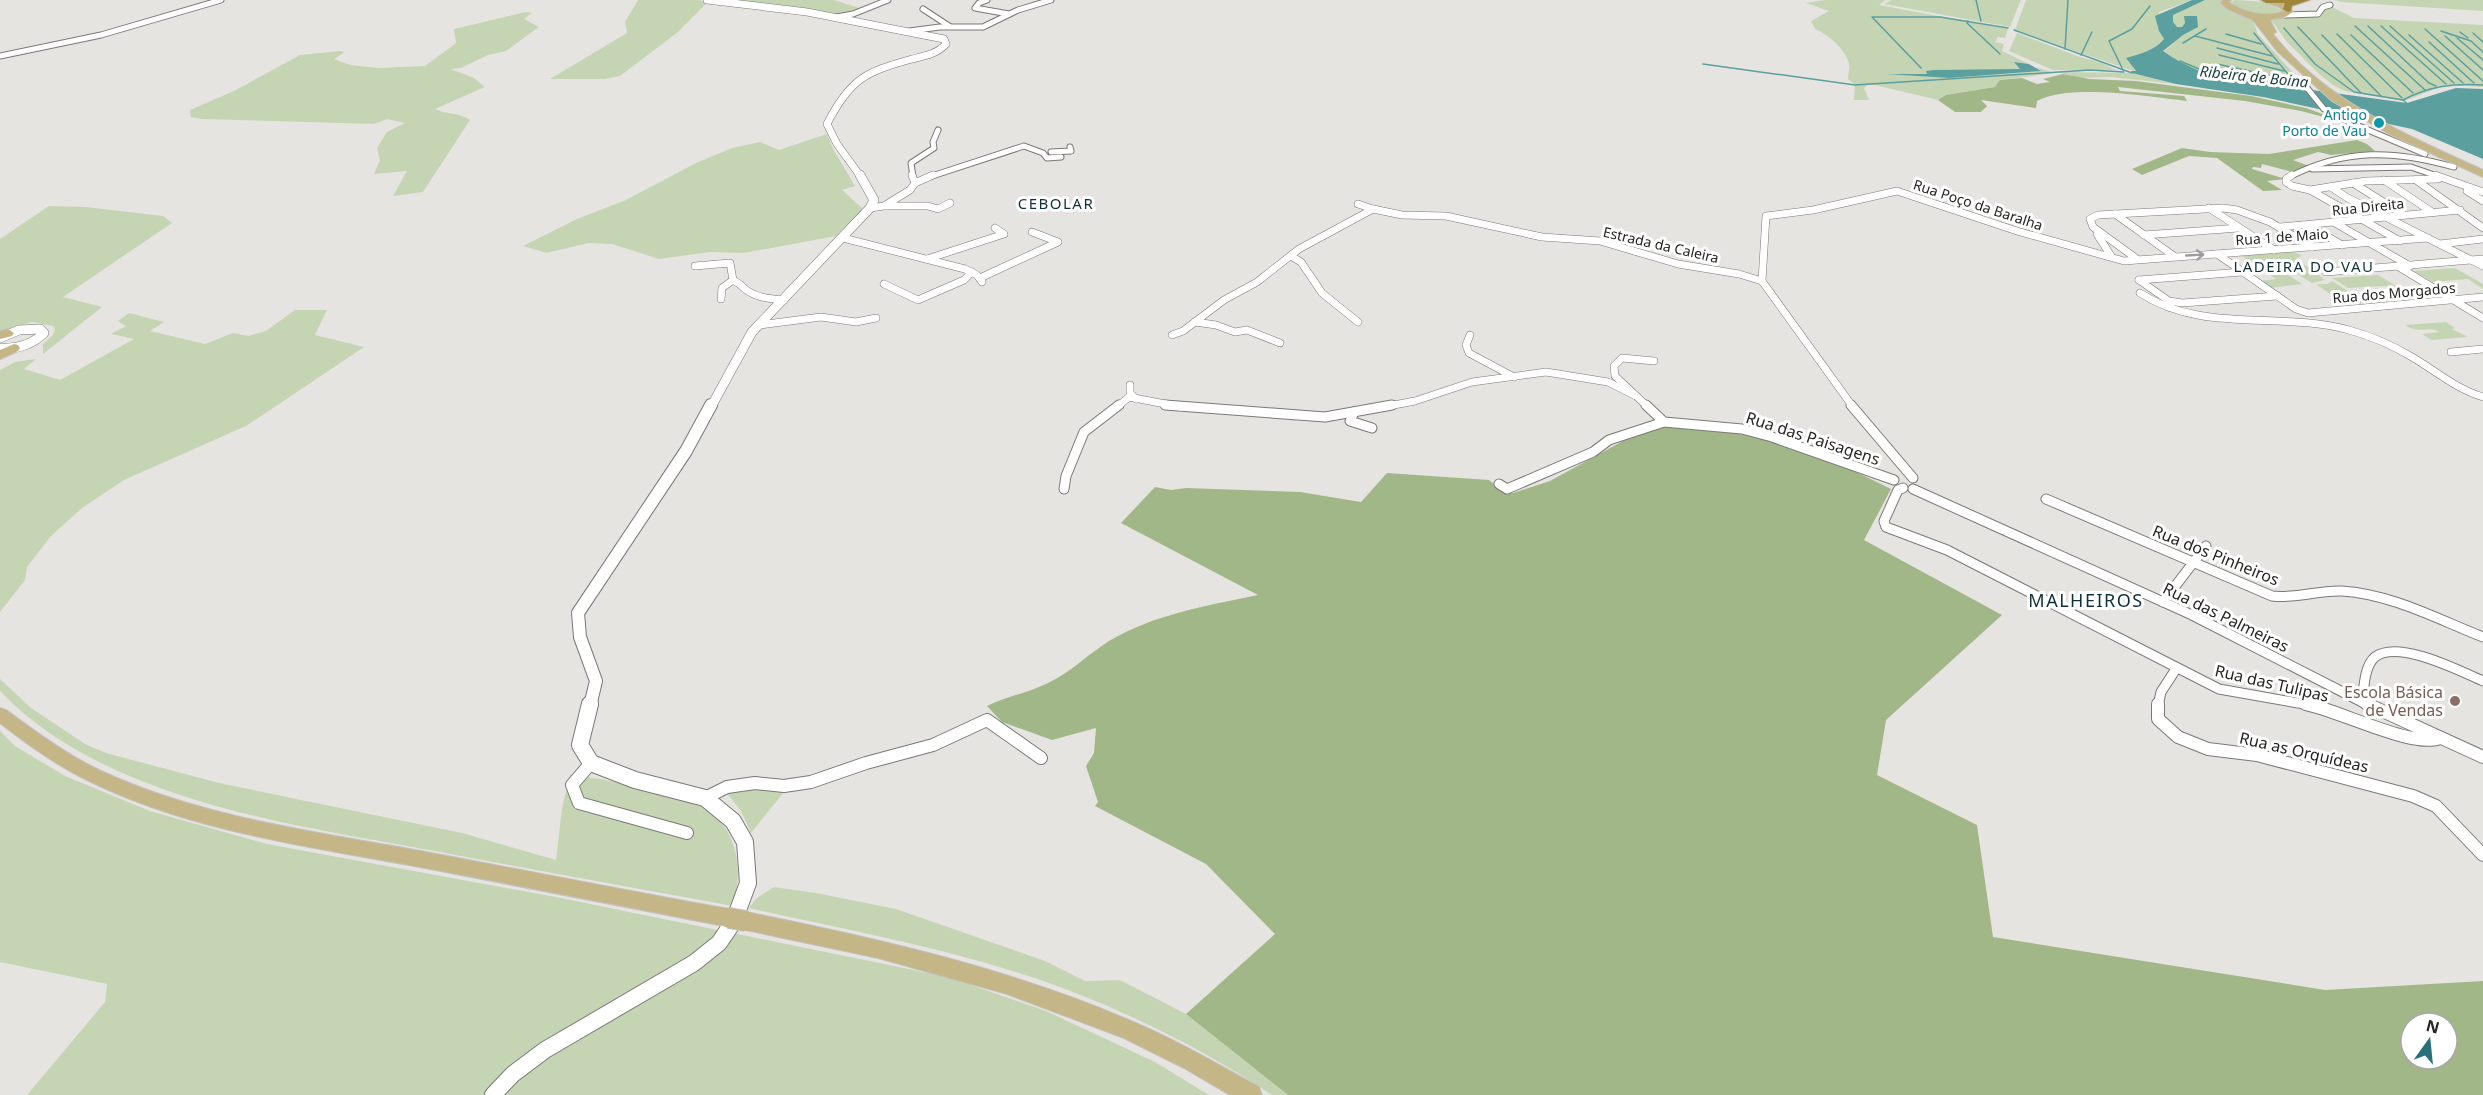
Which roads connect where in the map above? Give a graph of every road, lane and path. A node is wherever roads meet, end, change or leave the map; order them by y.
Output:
1 (221, 0) edge
2 (707, 0) edge
3 (888, 0) edge
4 (987, 0) edge
5 (1051, 0) edge
6 (2227, 0) edge
7 (2265, 0) edge
8 (2305, 0) edge
9 (2330, 5) dead end
10 (2287, 8) edge
11 (862, 11) junction
12 (2240, 11) junction
13 (915, 13) dead end
14 (1009, 15) junction
15 (2274, 16) junction
16 (837, 17) junction
17 (855, 21) junction
18 (940, 27) junction
19 (951, 27) junction
20 (909, 31) junction
21 (928, 35) junction
22 (0, 56) edge
23 (2304, 85) dead end
24 (2329, 92) junction
25 (2373, 120) junction
26 (938, 130) dead end
27 (2412, 145) junction
28 (1070, 147) dead end
29 (1040, 152) junction
30 (1061, 157) dead end
31 (2454, 167) dead end
32 (2309, 169) junction
33 (2483, 173) edge
34 (2443, 179) junction
35 (2384, 180) junction
36 (2416, 180) junction
37 (915, 183) junction
38 (2353, 183) junction
39 (2459, 185) junction
40 (2331, 187) junction
41 (2310, 190) junction
42 (2483, 192) edge
43 (2483, 201) edge
44 (950, 203) dead end
45 (1358, 204) dead end
46 (884, 206) junction
47 (870, 208) junction
48 (2209, 208) junction
49 (1373, 209) junction
50 (2460, 210) junction
51 (2432, 212) junction
52 (2115, 214) junction
53 (2404, 215) junction
54 (2387, 217) junction
55 (2361, 220) junction
56 (2335, 223) junction
57 (2308, 225) junction
58 (2280, 227) junction
59 (994, 228) dead end
60 (2239, 228) junction
61 (2483, 228) edge
62 (2098, 231) junction
63 (1032, 232) dead end
64 (2144, 235) junction
65 (843, 237) junction
66 (2428, 238) junction
67 (2483, 239) edge
68 (2400, 241) junction
69 (2370, 243) junction
70 (2440, 244) junction
71 (2342, 245) junction
72 (2312, 247) junction
73 (2274, 250) junction
74 (2217, 254) junction
75 (1291, 256) junction
76 (2111, 256) junction
77 (2174, 256) junction
78 (927, 259) junction
79 (2137, 259) junction
80 (2483, 259) edge
81 (2470, 260) junction
82 (694, 266) dead end
83 (2410, 266) junction
84 (2483, 266) edge
85 (2399, 267) junction
86 (972, 272) junction
87 (2242, 272) junction
88 (2326, 272) dead end
89 (733, 280) junction
90 (1762, 281) junction
91 (884, 284) dead end
92 (2155, 291) junction
93 (2277, 296) junction
94 (2483, 297) edge
95 (722, 299) dead end
96 (2452, 299) junction
97 (784, 300) junction
98 (2192, 303) junction
99 (2209, 316) junction
100 (876, 318) dead end
101 (2483, 318) edge
102 (1195, 322) junction
103 (1358, 322) dead end
104 (759, 325) junction
105 (3, 335) edge
106 (1172, 335) dead end
107 (1470, 335) dead end
108 (1280, 343) dead end
109 (0, 348) edge
110 (14, 348) junction
111 (2483, 349) edge
112 (2451, 352) dead end
113 (0, 355) edge
114 (1654, 361) dead end
115 (1514, 376) junction
116 (1130, 385) dead end
117 (1634, 395) junction
118 (2483, 397) edge
119 (1136, 399) junction
120 (1354, 412) junction
121 (1664, 422) junction
122 (1372, 428) dead end
123 (1893, 457) junction
124 (1895, 478) junction
125 (1498, 484) dead end
126 (1912, 485) junction
127 (1064, 489) dead end
128 (2046, 499) dead end
129 (2206, 546) dead end
130 (2193, 563) junction
131 (2163, 602) junction
132 (2483, 637) edge
133 (2176, 669) junction
134 (2483, 681) edge
135 (2362, 702) junction
136 (0, 714) edge
137 (2440, 738) junction
138 (1041, 758) dead end
139 (2483, 758) edge
140 (591, 763) junction
141 (705, 798) junction
142 (687, 833) dead end
143 (2483, 855) edge
144 (1126, 1030) junction
145 (493, 1095) edge
146 (1238, 1095) edge
147 (1251, 1095) edge

1 - 22 street
2 - 16 street
3 - 11 street
4 - 14 street
5 - 14 street
6 - 12 main road
7 - 10 highway
8 - 10 highway
9 - 10 street
10 - 15 main road
11 - 16 street
11 - 17 street
12 - 15 main road
12 - 24 main road
13 - 19 street
14 - 19 street
15 - 24 main road
16 - 17 street
17 - 20 street
18 - 19 street
18 - 20 street
18 - 21 street
20 - 21 street
21 - 47 street
23 - 27 street
24 - 25 main road
25 - 27 main road
25 - 33 main road
26 - 37 street
27 - 33 main road
28 - 29 street
29 - 30 street
29 - 37 street
31 - 32 street
32 - 34 street
32 - 41 street
34 - 36 street
34 - 39 street
35 - 36 street
35 - 38 street
35 - 51 street
36 - 50 street
37 - 46 street
38 - 40 street
38 - 53 street
39 - 42 street
39 - 43 street
40 - 41 street
40 - 54 street
41 - 55 street
44 - 46 street
45 - 49 street, Estrada da Caleira
46 - 47 street
47 - 65 street
48 - 52 street
48 - 58 street
48 - 60 street
49 - 75 street
49 - 90 street, Estrada da Caleira
50 - 51 street, Rua Direita
50 - 61 street
51 - 53 street, Rua Direita
52 - 62 street
52 - 64 street
53 - 54 street, Rua Direita
54 - 55 street, Rua Direita
54 - 66 street
55 - 56 street, Rua Direita
55 - 68 street
56 - 57 street, Rua Direita
56 - 69 street
57 - 58 street, Rua Direita
57 - 71 street
58 - 72 street
59 - 78 street
60 - 64 street
60 - 73 street
62 - 76 street
62 - 79 street
63 - 86 street
64 - 77 street
65 - 78 street
65 - 97 street
66 - 68 street, Rua 1 de Maio
66 - 70 street
67 - 70 street
68 - 69 street, Rua 1 de Maio
69 - 71 street, Rua 1 de Maio
69 - 83 street
70 - 81 street
71 - 72 street, Rua 1 de Maio
72 - 73 street, Rua 1 de Maio
73 - 74 street, Rua 1 de Maio
77 -> 74 street, Rua 1 de Maio
74 - 87 street
75 - 102 street
75 - 103 street
76 - 79 street, Rua Poço da Baralha
76 - 90 street, Rua Poço da Baralha
77 - 79 street, Rua 1 de Maio
78 - 86 street
80 - 81 street
81 - 83 street
81 - 84 street
82 - 89 street
83 - 85 street
85 - 88 street
85 - 96 street
86 - 91 street
87 - 92 street
87 - 93 street
89 - 95 street
89 - 97 street
90 - 123 street
92 - 98 street
92 - 99 street
93 - 96 street, Rua dos Morgados
93 - 98 street
94 - 96 street, Rua dos Morgados
96 - 101 street
97 - 104 street
98 - 99 street
99 - 118 street
100 - 104 street
102 - 106 street
102 - 108 street
104 - 140 street
105 - 110 street
107 - 115 street
109 - 110 street
110 - 113 main road
111 - 112 street
114 - 117 street
115 - 117 street
115 - 120 street
116 - 119 street
117 - 121 street
119 - 120 street
119 - 127 street
120 - 122 street
121 - 124 street, Rua das Paisagens
121 - 125 street
123 - 124 street
123 - 126 street
124 - 126 street
124 - 126 street
126 - 131 street, Rua das Palmeiras
126 - 133 street, Rua das Tulipas
128 - 130 street, Rua dos Pinheiros
129 - 130 street
130 - 131 street
130 - 132 street, Rua dos Pinheiros
131 - 135 street, Rua das Palmeiras
133 - 137 street, Rua das Tulipas
133 - 143 street, Rua as Orquídeas
134 - 135 street
135 - 137 street, Rua das Palmeiras
136 - 144 main road
137 - 139 street, Rua das Palmeiras
138 - 141 street
140 - 141 street
140 - 142 street
141 - 145 street
144 - 146 main road
144 - 147 main road

